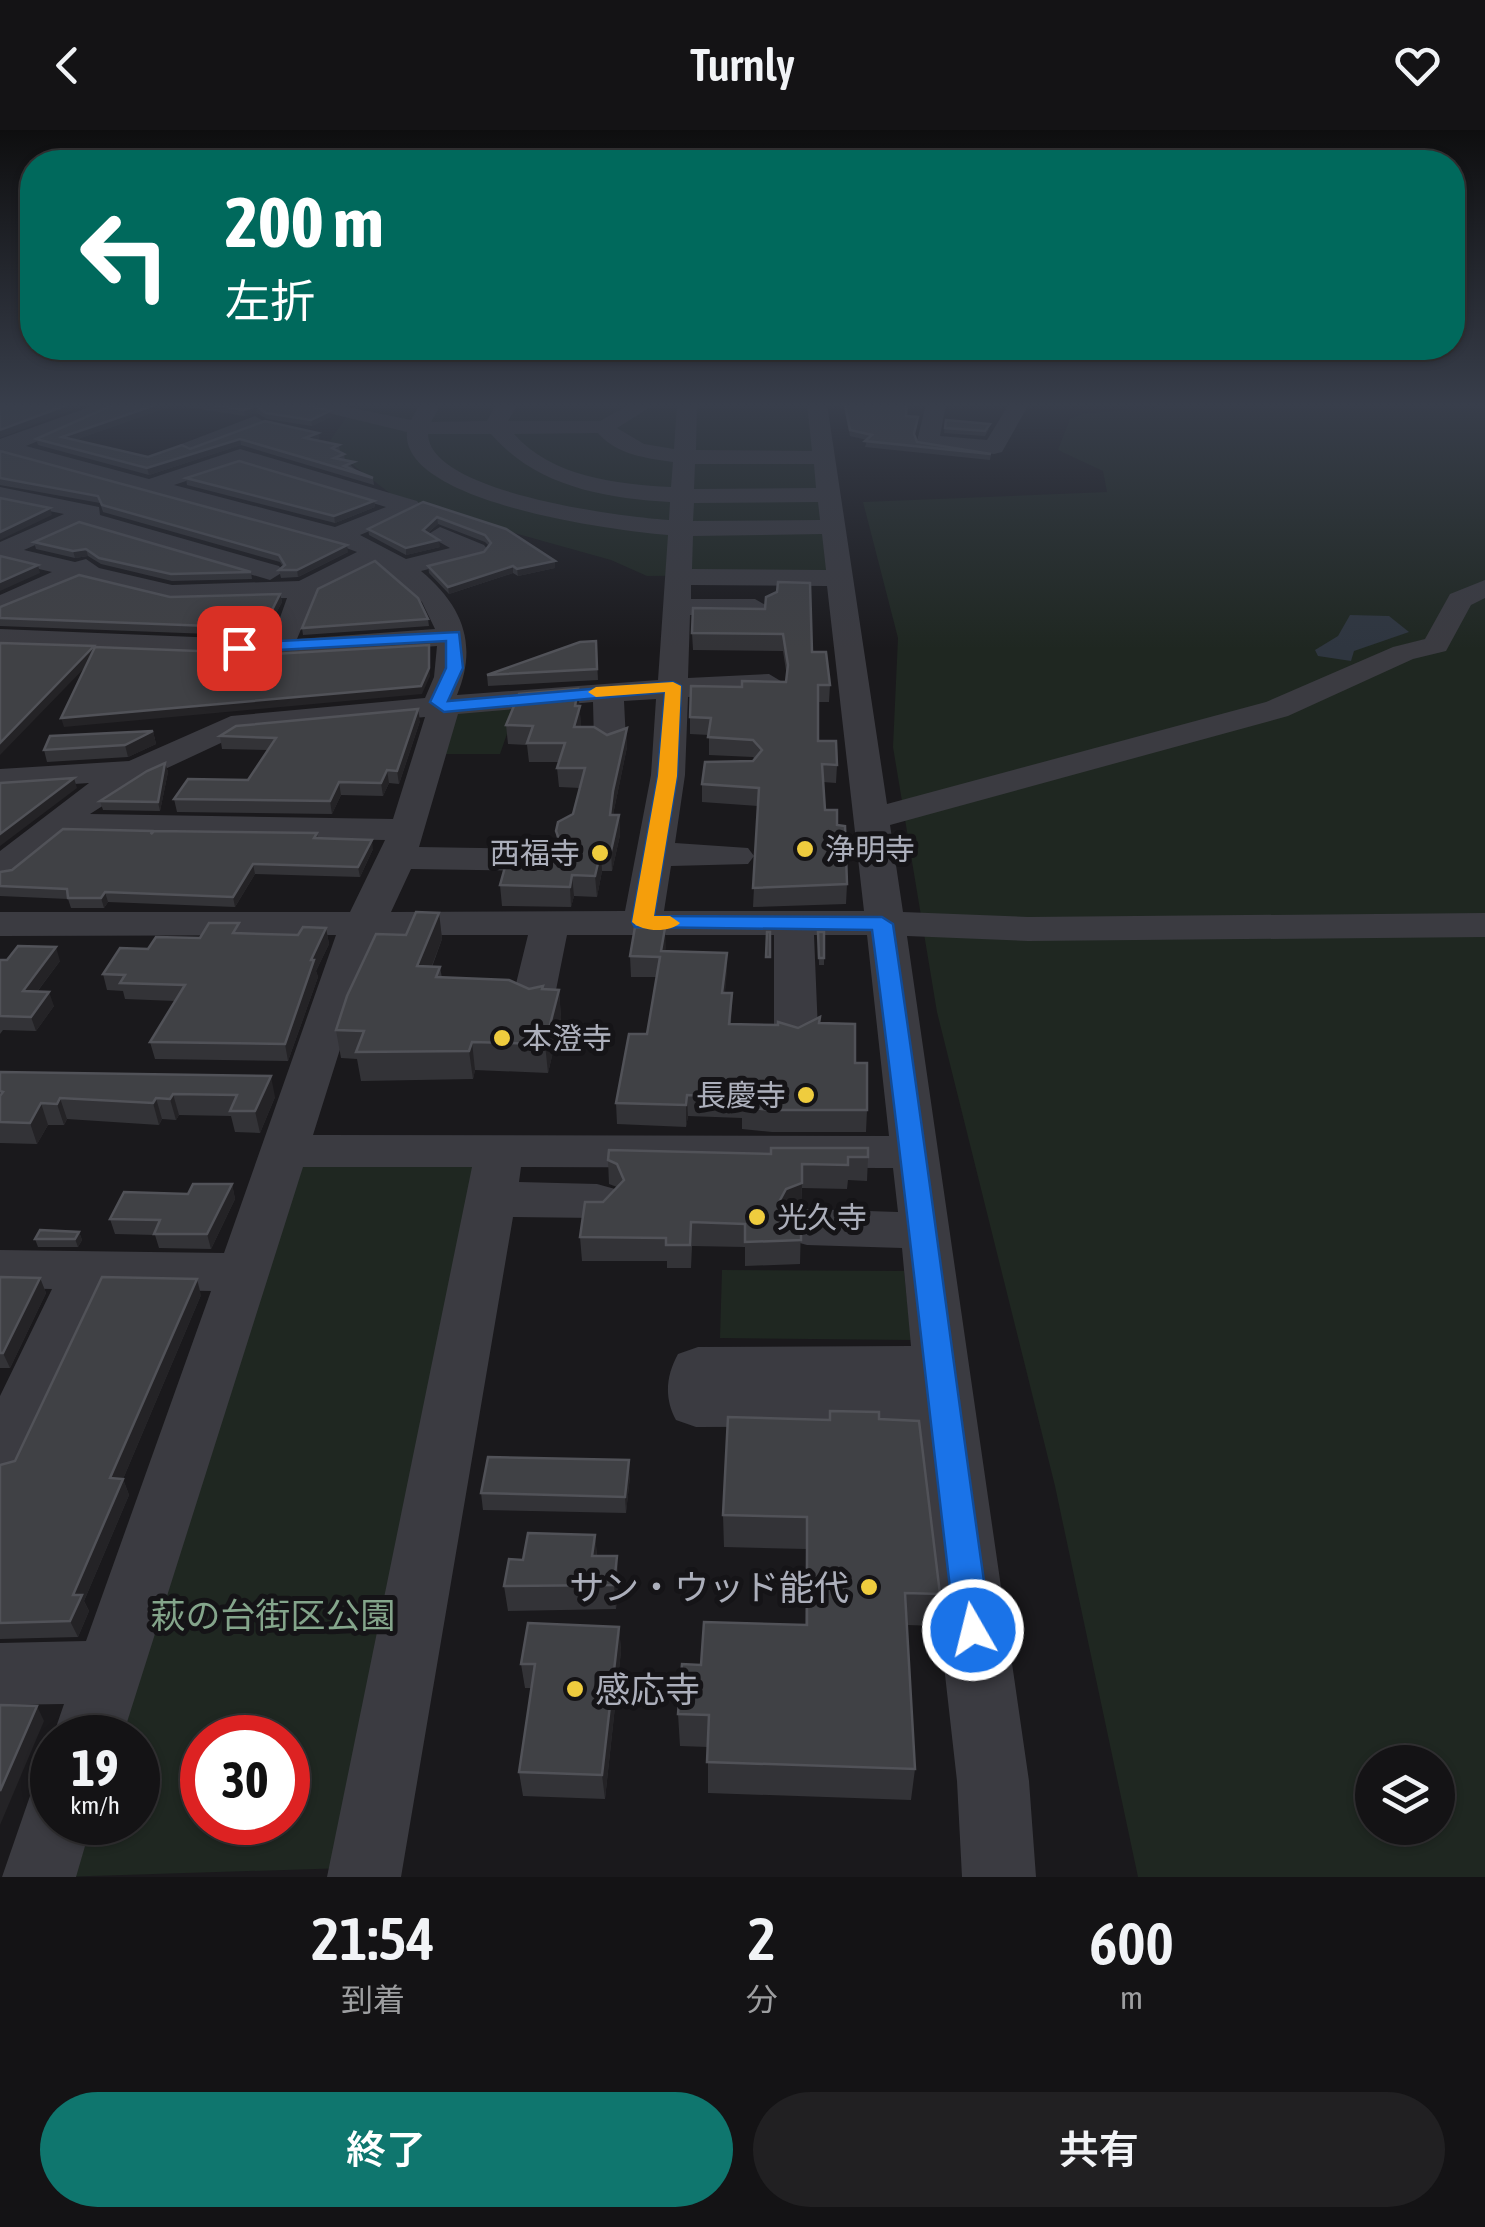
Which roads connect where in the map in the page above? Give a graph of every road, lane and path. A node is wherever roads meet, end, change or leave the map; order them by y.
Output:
1 (154, 486) edge
2 (170, 486) edge
3 (368, 486) edge
4 (472, 486) edge
5 (481, 486) edge
6 (613, 486) edge
7 (684, 486) edge
8 (735, 486) edge
9 (757, 486) edge
10 (766, 486) edge
11 (828, 486) edge
12 (476, 487) junction
13 (164, 488) junction
14 (0, 494) edge
15 (683, 494) junction
16 (430, 500) junction
17 (832, 511) junction
18 (76, 512) junction
19 (681, 526) junction
20 (761, 526) junction
21 (334, 536) junction
22 (440, 536) edge
23 (157, 538) junction
24 (0, 551) edge
25 (387, 560) junction
26 (76, 571) junction
27 (270, 572) dead end
28 (681, 576) junction
29 (765, 578) junction
30 (841, 578) junction
31 (151, 588) junction
32 (1485, 588) edge
33 (304, 589) junction
34 (214, 591) junction
35 (0, 605) edge
36 (678, 608) junction
37 (755, 608) edge
38 (454, 636) junction
39 (12, 638) edge
40 (74, 641) junction
41 (168, 645) junction
42 (274, 649) junction
43 (0, 659) edge
44 (769, 683) edge
45 (673, 686) junction
46 (608, 691) junction
47 (444, 707) junction
48 (232, 726) junction
49 (140, 732) edge
50 (610, 742) edge
51 (668, 767) junction
52 (704, 768) edge
53 (136, 770) junction
54 (0, 778) edge
55 (873, 819) junction
56 (55, 824) junction
57 (399, 844) junction
58 (654, 854) junction
59 (721, 855) dead end
60 (440, 859) junction
61 (532, 859) edge
62 (4, 861) edge
63 (475, 881) dead end
64 (642, 922) junction
65 (0, 924) edge
66 (550, 924) junction
67 (794, 924) junction
68 (882, 924) junction
69 (1485, 924) edge
70 (373, 925) junction
71 (408, 962) edge
72 (534, 1000) edge
73 (796, 1032) edge
74 (282, 1151) junction
75 (913, 1152) junction
76 (495, 1174) junction
77 (597, 1202) edge
78 (807, 1227) dead end
79 (924, 1232) junction
80 (0, 1268) edge
81 (87, 1270) junction
82 (242, 1272) junction
83 (17, 1387) edge
84 (0, 1457) edge
85 (109, 1672) junction
86 (0, 1674) edge
87 (95, 1715) edge
88 (49, 1845) edge
89 (39, 1877) edge
90 (364, 1877) edge
91 (999, 1877) edge

1 - 13 street
2 - 13 street
3 - 16 street
4 - 12 street
5 - 12 street
6 - 15 street
7 - 15 street
8 - 15 street
9 - 20 street
10 - 17 street
11 - 17 street
12 - 16 street
12 - 19 street
13 - 18 street
13 - 21 street
14 - 18 street
15 - 19 street
16 - 21 street
17 - 20 street
17 - 30 street
18 - 23 street
18 - 24 street
19 - 20 street
19 - 28 street
20 - 29 street
21 - 25 street
22 - 25 street
23 - 26 street
23 - 27 street
24 - 26 street
25 - 33 street
25 - 38 street
26 - 31 street
26 - 35 street
28 - 29 street
28 - 36 street
29 - 30 street
30 - 55 street
31 - 34 street
31 - 40 street
32 - 55 street
33 - 34 street
33 - 42 street
34 - 41 street
36 - 37 street
36 - 45 street
38 - 42 street
38 - 47 street
39 - 40 street
39 - 43 street
40 - 41 street
41 - 42 street
44 - 45 street
45 - 46 street
45 - 51 street
46 - 47 street
46 - 50 street
47 - 48 street
47 - 57 street
48 - 49 street
48 - 53 street
51 - 52 street
51 - 58 street
53 - 54 street
53 - 56 street
55 - 68 street
56 - 57 street
56 - 62 street
57 - 60 street
57 - 70 street
58 - 59 street
58 - 64 street
60 - 61 street
60 - 63 street
64 - 66 street
64 - 67 street
65 - 70 street
66 - 70 street
66 - 72 street
67 - 68 street
67 - 73 street
68 - 69 street
68 - 75 street
70 - 71 street
70 - 74 street
74 - 76 street
74 - 82 street
75 - 76 street
75 - 79 street
76 - 77 street
76 - 90 street
78 - 79 street
79 - 91 street
80 - 81 street
81 - 82 street
81 - 83 street
82 - 85 street
83 - 84 street
85 - 86 street
85 - 87 street
88 - 89 street

